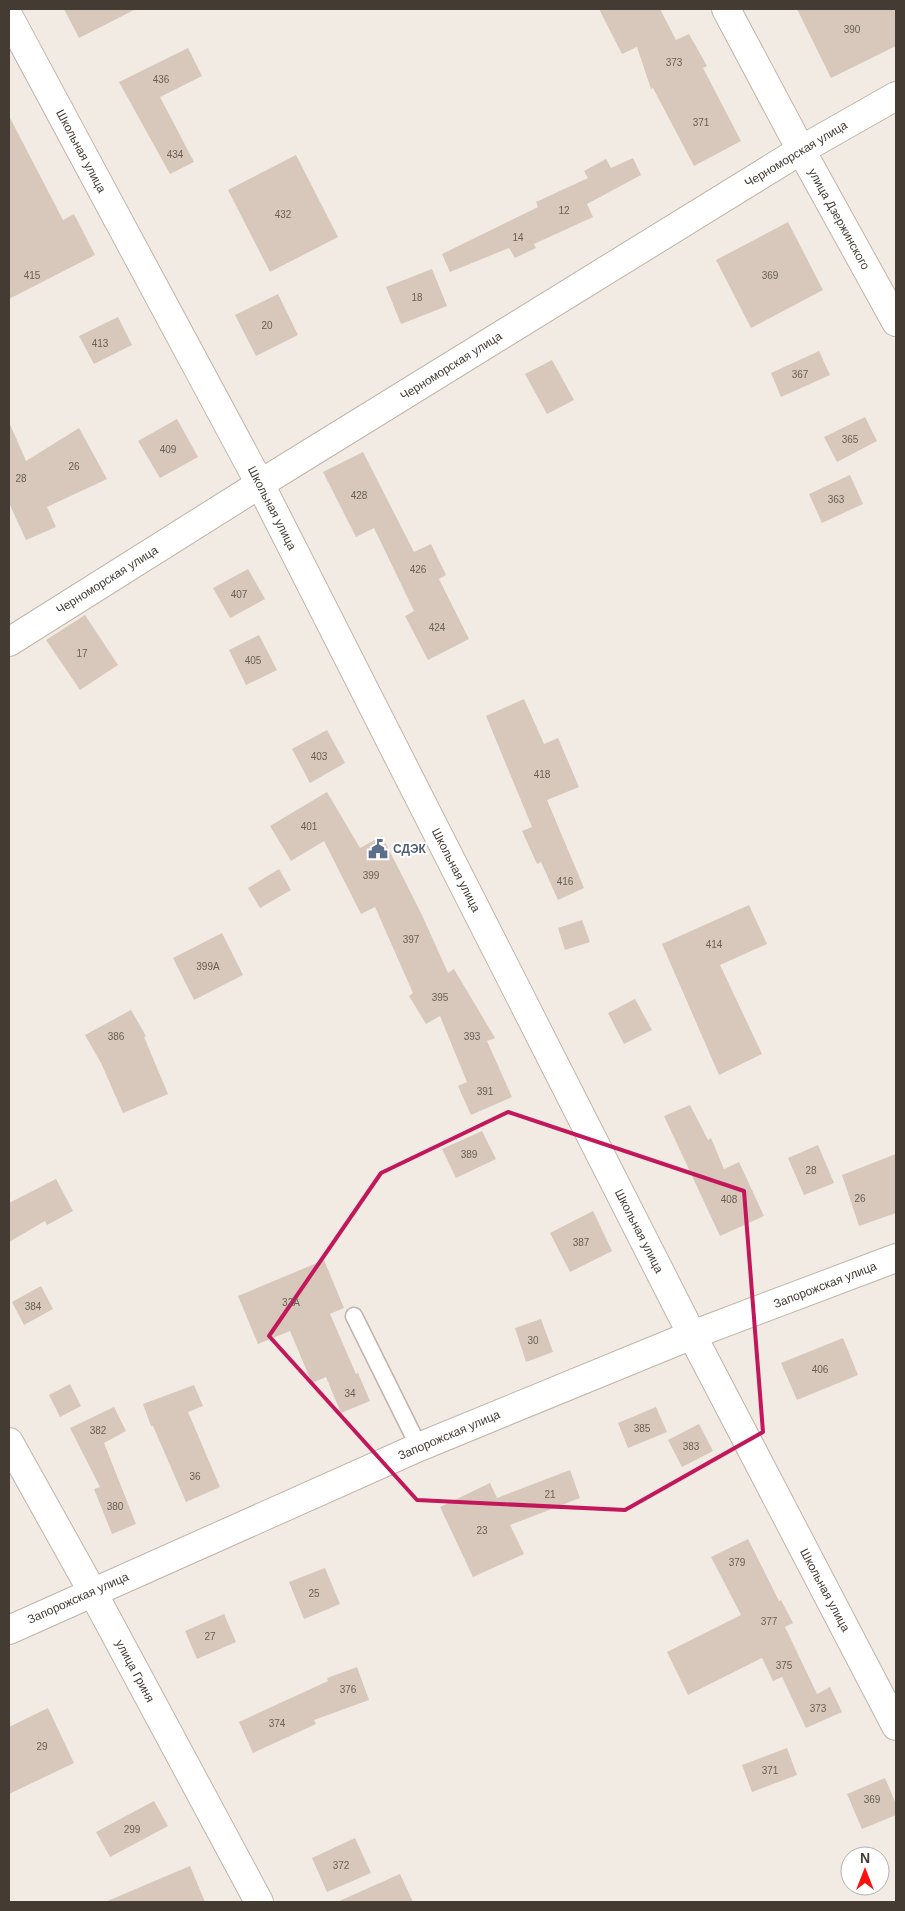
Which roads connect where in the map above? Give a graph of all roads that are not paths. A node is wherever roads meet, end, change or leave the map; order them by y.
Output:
1 (726, 9) edge
2 (9, 17) edge
3 (896, 96) edge
4 (801, 150) junction
5 (896, 322) edge
6 (260, 484) junction
7 (9, 642) edge
8 (896, 1258) edge
9 (354, 1316) dead end
10 (692, 1335) junction
11 (9, 1442) edge
12 (418, 1447) junction
13 (92, 1592) junction
14 (9, 1630) edge
15 (896, 1726) edge
16 (259, 1902) edge

1 - 4 street, улица Дзержинского
2 - 6 street, Школьная улица
3 - 4 street, Черноморская улица
4 - 5 street, улица Дзержинского
4 - 6 street, Черноморская улица
6 - 7 street, Черноморская улица
6 - 10 street, Школьная улица
8 - 10 street, Запорожская улица
9 - 12 lane
10 - 12 street, Запорожская улица
10 - 15 street, Школьная улица
11 - 13 street, улица Гриня
12 - 13 street, Запорожская улица
13 - 14 street, Запорожская улица
13 - 16 street, улица Гриня

